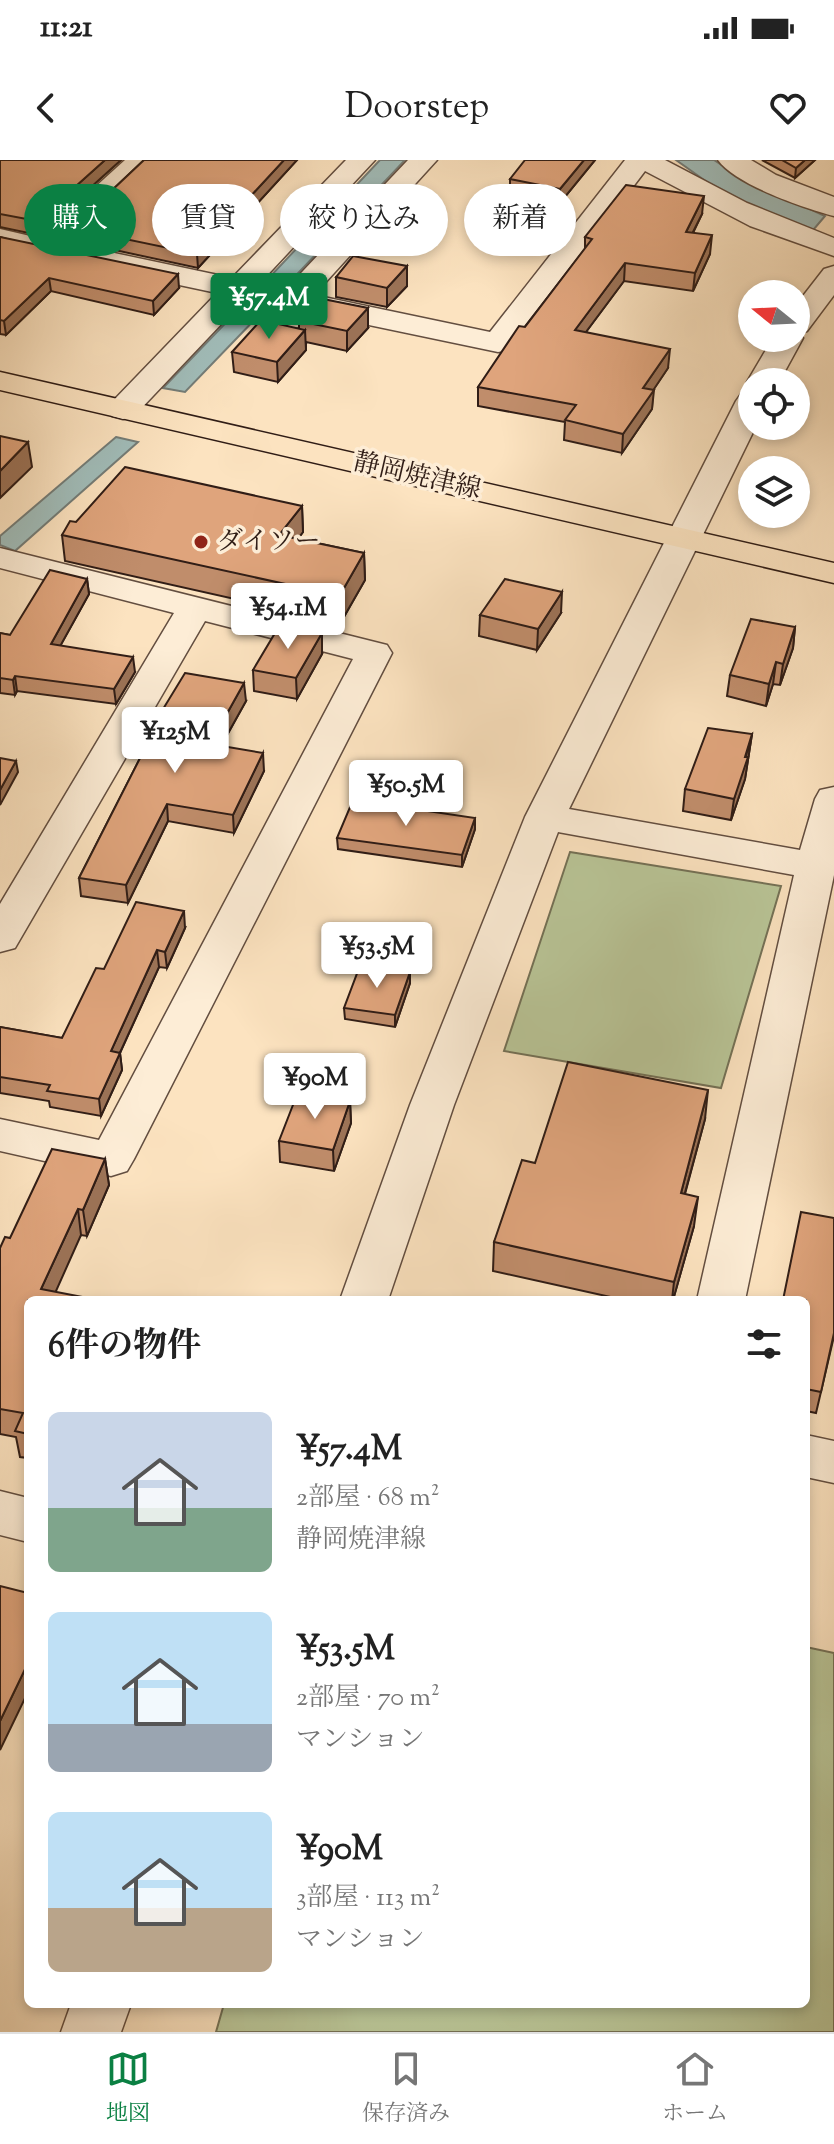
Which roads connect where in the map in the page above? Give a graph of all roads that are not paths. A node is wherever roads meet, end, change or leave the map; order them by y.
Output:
1 (141, 160) edge
2 (361, 160) edge
3 (423, 160) edge
4 (639, 160) edge
5 (645, 160) edge
6 (732, 160) edge
7 (115, 184) edge
8 (834, 207) edge
9 (0, 238) edge
10 (24, 243) edge
11 (834, 247) edge
12 (83, 256) edge
13 (834, 275) edge
14 (238, 289) junction
15 (293, 300) junction
16 (810, 307) edge
17 (0, 381) edge
18 (123, 409) junction
19 (738, 429) edge
20 (684, 539) junction
21 (10, 561) edge
22 (834, 573) edge
23 (0, 593) edge
24 (194, 609) junction
25 (834, 799) edge
26 (545, 817) junction
27 (816, 866) junction
28 (0, 938) edge
29 (3, 1141) edge
30 (365, 1296) edge
31 (722, 1296) edge
32 (810, 1457) edge
33 (834, 1462) edge
34 (0, 1513) edge
35 (24, 1519) edge
36 (100, 2008) edge
37 (91, 2032) edge

1 - 7 street
2 - 14 street
3 - 15 street
4 - 15 street
5 - 11 street
6 - 8 street
9 - 10 street
12 - 14 street
13 - 16 street
14 - 15 street
14 - 18 street
17 - 18 main road, 静岡焼津線
18 - 20 main road, 静岡焼津線
19 - 20 street
20 - 22 main road, 静岡焼津線
20 - 26 street
21 - 23 street
21 - 24 street
24 - 28 street
24 - 29 street
25 - 27 street
26 - 27 street
26 - 30 street
27 - 31 street
32 - 33 street
34 - 35 street
36 - 37 street

